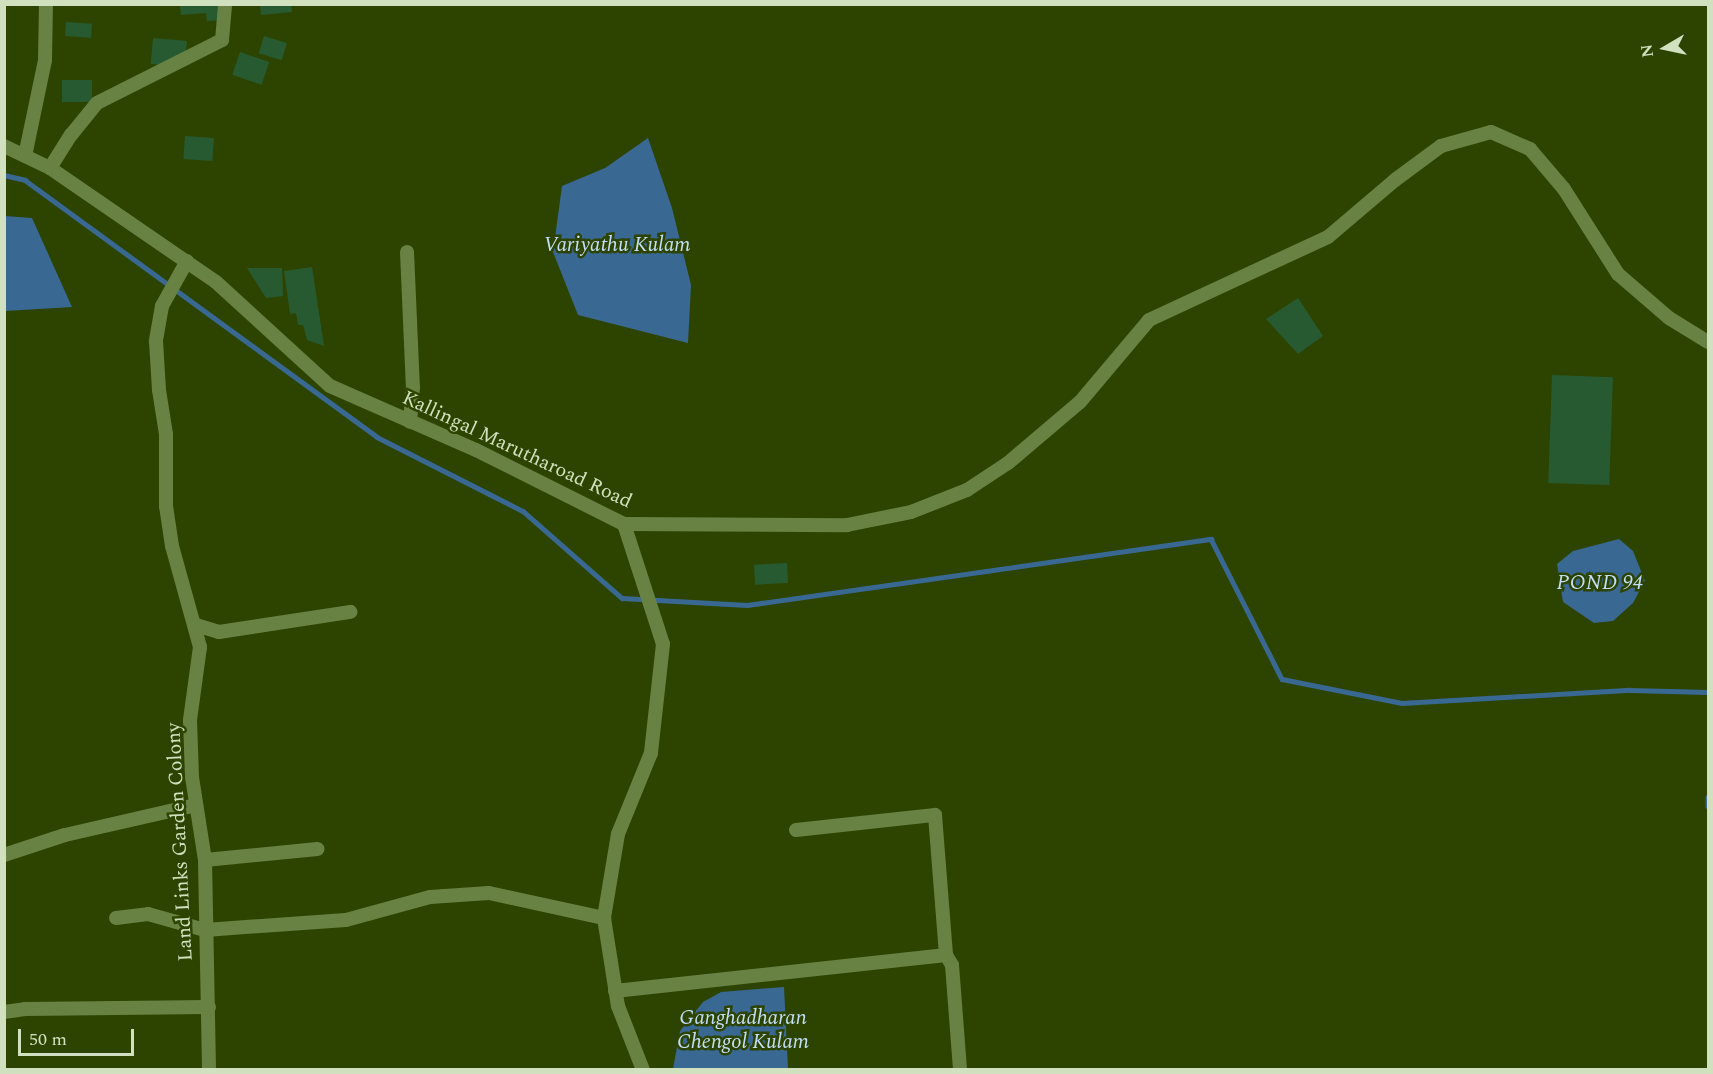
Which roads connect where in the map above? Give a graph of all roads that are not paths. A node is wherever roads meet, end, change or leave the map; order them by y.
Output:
1 (46, 4) edge
2 (225, 4) edge
3 (4, 146) edge
4 (24, 156) junction
5 (50, 168) junction
6 (407, 252) dead end
7 (187, 261) junction
8 (1708, 342) edge
9 (410, 422) junction
10 (624, 525) junction
11 (350, 612) dead end
12 (196, 626) junction
13 (196, 805) junction
14 (796, 830) dead end
15 (317, 849) dead end
16 (4, 855) edge
17 (205, 860) junction
18 (116, 918) dead end
19 (604, 918) junction
20 (205, 930) junction
21 (946, 955) junction
22 (615, 991) junction
23 (208, 1007) junction
24 (4, 1012) edge
25 (209, 1070) edge
26 (643, 1070) edge
27 (960, 1070) edge

1 - 4 street
2 - 5 street
3 - 4 street, Kallingal Marutharoad Road
4 - 5 street, Kallingal Marutharoad Road
5 - 7 street, Kallingal Marutharoad Road
6 - 9 street
7 - 9 street, Kallingal Marutharoad Road
7 - 12 street, Land Links Garden Colony
8 - 10 street, Kallingal Marutharoad Road
9 - 10 street, Kallingal Marutharoad Road
10 - 19 street
11 - 12 street
12 - 13 street, Land Links Garden Colony
13 - 16 street
13 - 17 street, Land Links Garden Colony
14 - 21 street
15 - 17 street
17 - 20 street, Land Links Garden Colony
18 - 20 street
19 - 20 street
19 - 22 street
20 - 23 street, Land Links Garden Colony
21 - 22 street
21 - 27 street
22 - 26 street
23 - 24 street
23 - 25 street, Land Links Garden Colony

